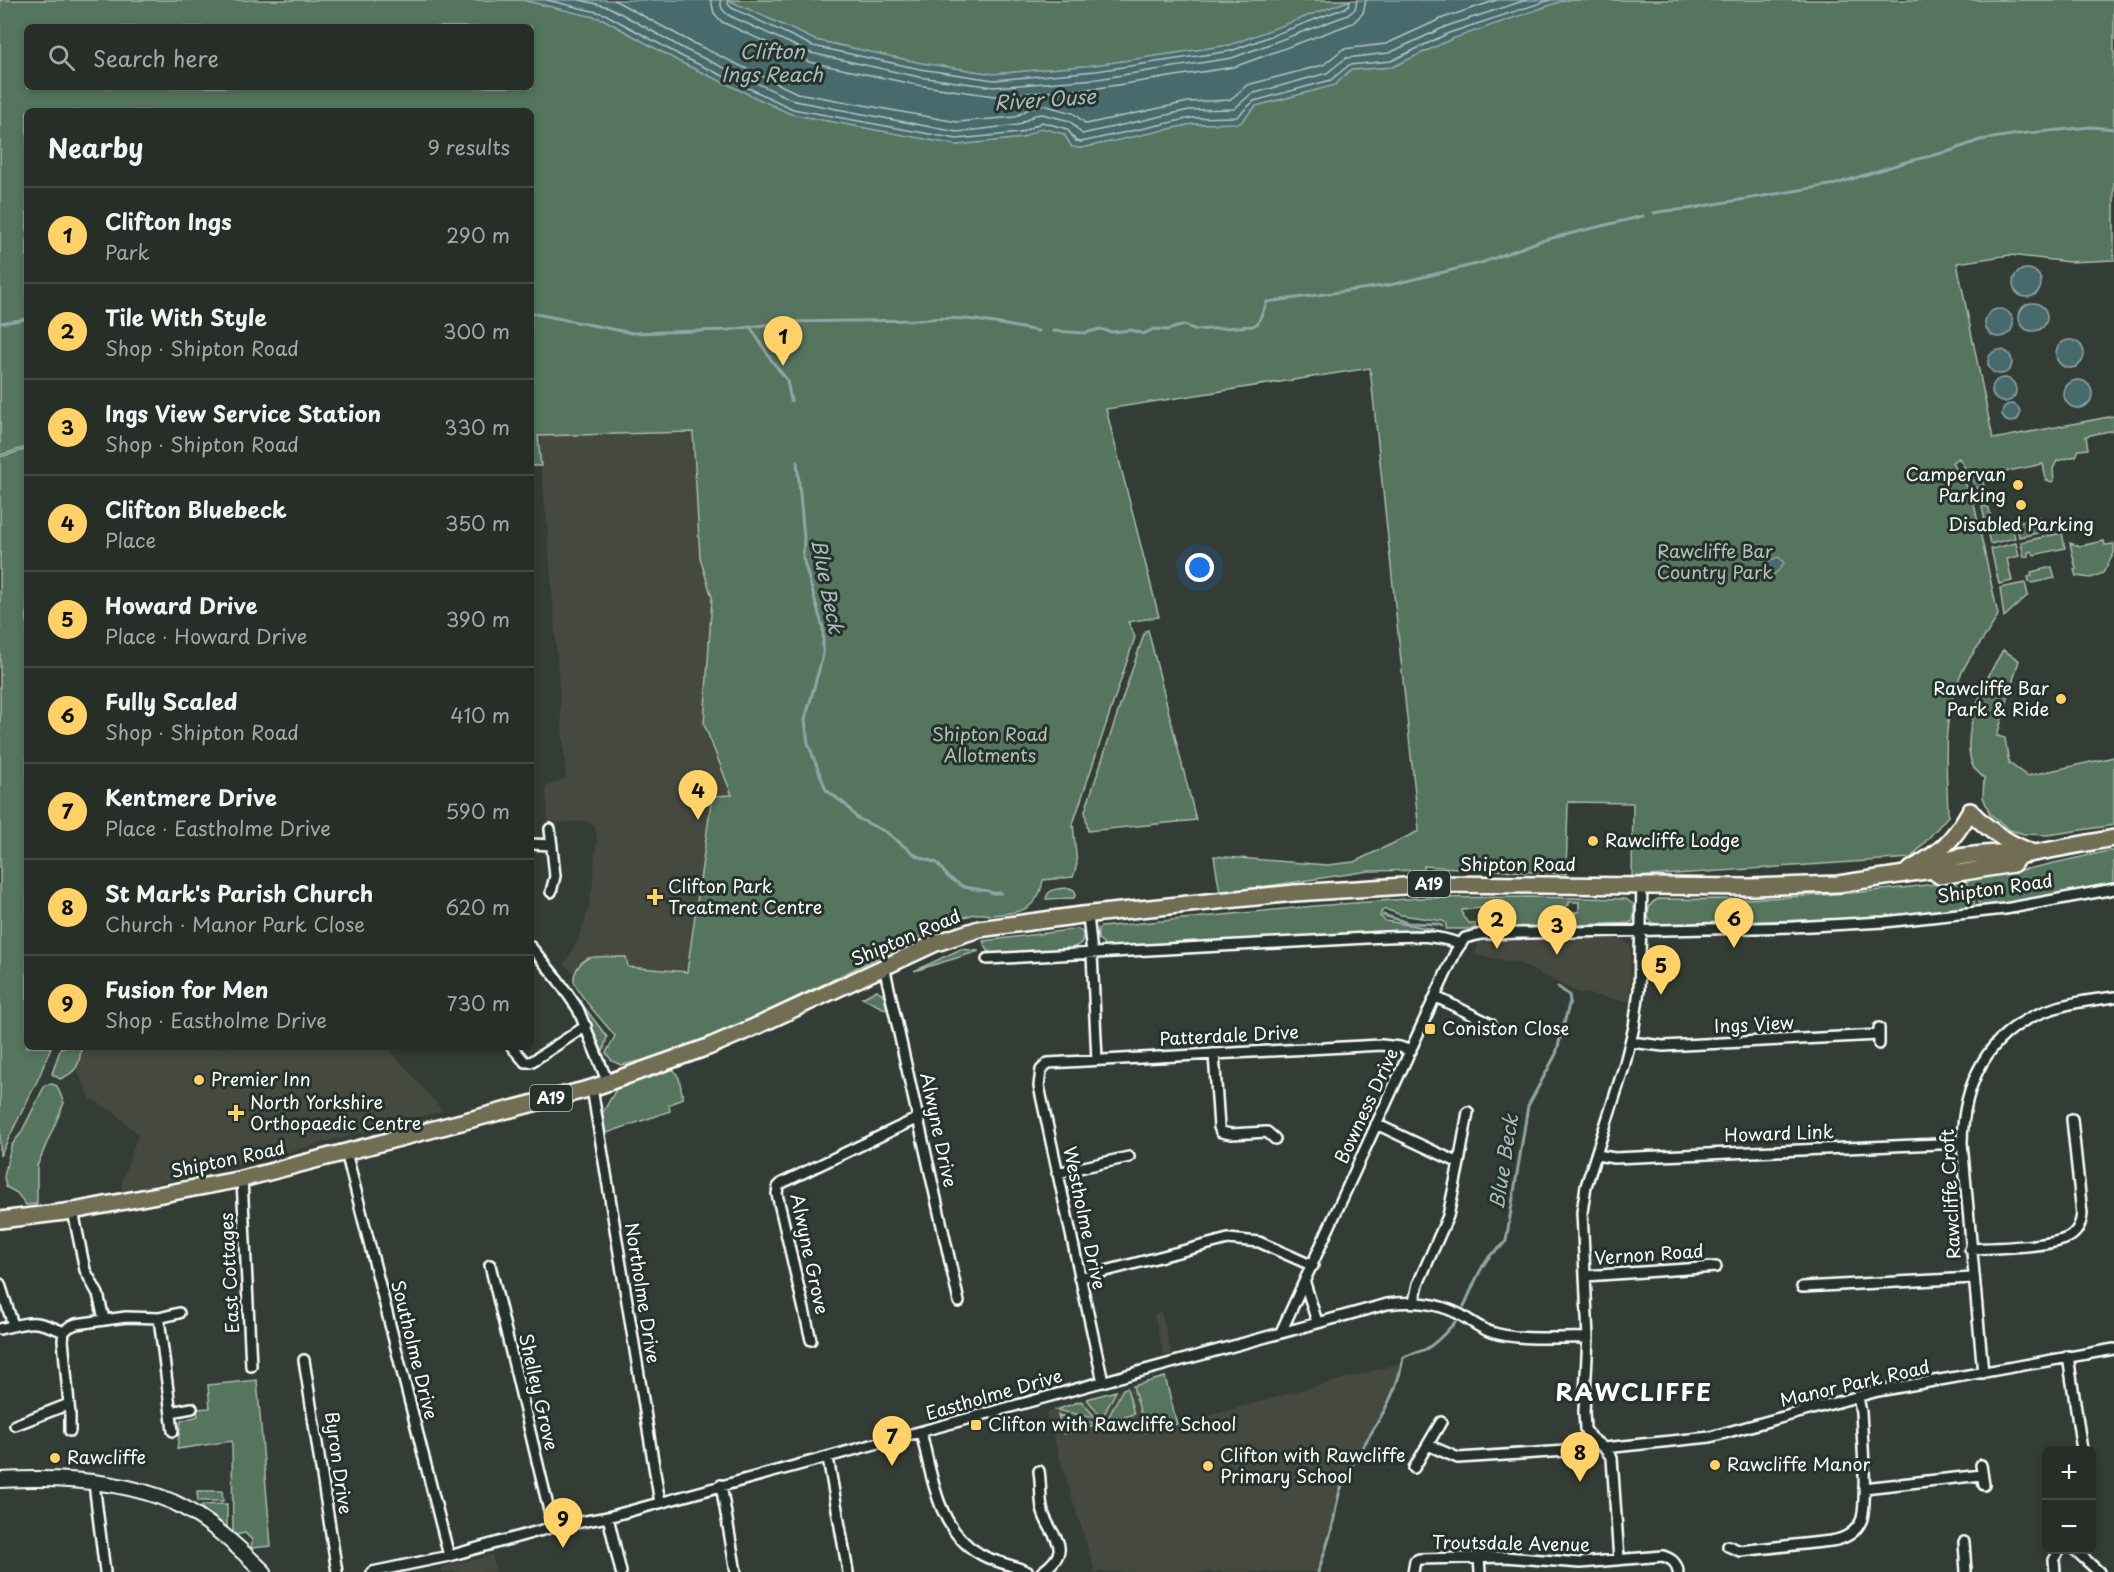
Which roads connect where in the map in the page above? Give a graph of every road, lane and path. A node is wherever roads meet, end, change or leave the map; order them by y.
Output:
1 (550, 829) dead end
2 (2114, 838) edge
3 (534, 844) edge
4 (552, 844) junction
5 (2034, 853) junction
6 (1976, 855) junction
7 (2018, 857) junction
8 (1932, 870) junction
9 (1966, 873) junction
10 (1903, 874) junction
11 (1642, 887) junction
12 (2114, 889) edge
13 (550, 892) dead end
14 (1088, 915) junction
15 (1640, 929) junction
16 (1460, 944) junction
17 (534, 951) edge
18 (1092, 954) junction
19 (987, 958) dead end
20 (884, 966) junction
21 (2114, 997) edge
22 (1436, 998) junction
23 (1491, 1024) dead end
24 (586, 1026) junction
25 (1879, 1036) dead end
26 (1631, 1042) junction
27 (515, 1050) edge
28 (1411, 1051) junction
29 (1214, 1054) junction
30 (1097, 1060) junction
31 (1048, 1063) joint
32 (608, 1083) junction
33 (592, 1088) junction
34 (1468, 1112) dead end
35 (918, 1118) junction
36 (2072, 1119) dead end
37 (1273, 1123) dead end
38 (1376, 1124) junction
39 (1267, 1132) junction
40 (1275, 1139) dead end
41 (1962, 1143) junction
42 (346, 1152) junction
43 (1597, 1155) junction
44 (1130, 1157) dead end
45 (1459, 1163) junction
46 (1057, 1173) junction
47 (242, 1179) junction
48 (73, 1211) junction
49 (0, 1220) edge
50 (1970, 1249) junction
51 (490, 1265) dead end
52 (1313, 1266) junction
53 (1716, 1267) dead end
54 (1585, 1276) junction
55 (1079, 1278) junction
56 (1973, 1278) junction
57 (1305, 1283) junction
58 (0, 1284) edge
59 (1802, 1287) dead end
60 (959, 1302) dead end
61 (1414, 1302) junction
62 (179, 1313) dead end
63 (159, 1318) junction
64 (104, 1319) junction
65 (1317, 1322) junction
66 (13, 1325) junction
67 (0, 1329) edge
68 (64, 1332) junction
69 (1281, 1332) junction
70 (1588, 1338) junction
71 (811, 1340) dead end
72 (2114, 1348) edge
73 (2068, 1356) junction
74 (304, 1360) dead end
75 (251, 1366) dead end
76 (1983, 1373) junction
77 (1103, 1382) junction
78 (1858, 1397) junction
79 (69, 1404) junction
80 (192, 1408) dead end
81 (171, 1412) junction
82 (1441, 1422) dead end
83 (15, 1425) dead end
84 (70, 1431) dead end
85 (173, 1431) dead end
86 (921, 1432) junction
87 (1590, 1437) junction
88 (1428, 1445) junction
89 (2082, 1446) edge
90 (1604, 1448) junction
91 (828, 1458) junction
92 (1981, 1465) dead end
93 (1414, 1468) dead end
94 (1039, 1471) dead end
95 (0, 1480) edge
96 (94, 1483) junction
97 (721, 1485) junction
98 (1864, 1488) junction
99 (660, 1503) junction
100 (608, 1517) junction
101 (553, 1527) junction
102 (1964, 1542) dead end
103 (1728, 1546) dead end
104 (2058, 1554) edge
105 (2079, 1554) edge
106 (449, 1556) junction
107 (1479, 1558) junction
108 (1619, 1560) junction
109 (1580, 1567) edge
110 (105, 1572) edge
111 (264, 1572) edge
112 (337, 1572) edge
113 (372, 1572) edge
114 (621, 1572) edge
115 (736, 1572) edge
116 (848, 1572) edge
117 (1028, 1572) edge
118 (1042, 1572) edge
119 (1413, 1572) edge
120 (1480, 1572) edge
121 (1678, 1572) edge
122 (1966, 1572) edge
123 (2055, 1572) edge
124 (2099, 1572) edge

1 - 4 street
2 - 5 main road, Shipton Road / A19
3 - 4 street
4 - 13 street
5 - 7 main road, Shipton Road / A19
5 - 10 main road
6 - 7 main road, Shipton Road / A19
6 - 8 main road, Shipton Road / A19
6 - 9 main road
7 - 9 main road, Shipton Road / A19
8 - 9 main road, Shipton Road / A19
8 - 10 main road, Shipton Road / A19
10 - 11 main road, Shipton Road / A19
11 - 14 main road, Shipton Road / A19
11 - 15 street
12 - 15 street, Shipton Road
14 - 18 street
14 - 20 main road, Shipton Road / A19
15 - 16 street, Shipton Road
15 - 26 street
16 - 18 street
16 - 22 street, Bowness Drive
17 - 24 street
18 - 19 street
18 - 30 street
20 - 32 main road, Shipton Road / A19
20 - 35 street, Alwyne Drive
21 - 41 street, Rawcliffe Croft
22 - 23 street
22 - 28 street, Bowness Drive
24 - 27 street
24 - 32 street
25 - 26 street, Ings View
26 - 43 street
28 - 29 street, Patterdale Drive
28 - 38 street, Bowness Drive
29 - 30 street, Patterdale Drive
29 - 39 street
30 - 31 street, Patterdale Drive
31 - 46 street, Westholme Drive
32 - 33 main road, Shipton Road / A19
33 - 42 main road, Shipton Road / A19
33 - 99 street, Northolme Drive
34 - 45 street
35 - 60 street, Alwyne Drive
35 - 71 street, Alwyne Grove
36 - 50 street
37 - 39 street
38 - 45 street
38 - 52 street, Bowness Drive
39 - 40 street
41 - 43 street, Howard Link
41 - 50 street, Rawcliffe Croft
42 - 47 main road, Shipton Road / A19
42 - 106 street, Southolme Drive
43 - 54 street
44 - 46 street
45 - 61 street
46 - 55 street, Westholme Drive
47 - 48 main road, Shipton Road / A19
47 - 75 street, East Cottages
48 - 49 main road, Shipton Road / A19
48 - 64 street
50 - 56 street, Rawcliffe Croft
51 - 101 street, Shelley Grove
52 - 55 street
52 - 57 street, Bowness Drive
53 - 54 street, Vernon Road
54 - 70 street
55 - 77 street, Westholme Drive
56 - 59 street
56 - 76 street, Rawcliffe Croft
57 - 65 street
57 - 69 street, Bowness Drive
58 - 66 street
61 - 65 street, Eastholme Drive
61 - 70 street, Eastholme Drive
62 - 63 street
63 - 64 street
63 - 81 street
64 - 68 street
65 - 69 street, Eastholme Drive
66 - 67 street
66 - 68 street
68 - 79 street
69 - 77 street, Eastholme Drive
70 - 87 street
72 - 73 street, Manor Park Road
73 - 76 street, Manor Park Road
73 - 89 street
74 - 112 street, Byron Drive
76 - 78 street, Manor Park Road
77 - 86 street, Eastholme Drive
78 - 90 street, Manor Park Road
78 - 98 street
79 - 83 street
79 - 84 street
80 - 81 street
81 - 85 street
82 - 88 street
86 - 91 street, Eastholme Drive
86 - 117 street
87 - 88 street
87 - 90 street
88 - 93 street
90 - 108 street
91 - 97 street, Eastholme Drive
91 - 116 street
92 - 98 street
94 - 118 street
95 - 96 street
96 - 110 street
96 - 111 street
97 - 99 street, Eastholme Drive
97 - 115 street
98 - 103 street
99 - 100 street, Eastholme Drive
100 - 101 street, Eastholme Drive
100 - 114 street
101 - 106 street, Eastholme Drive
102 - 122 street
104 - 123 street
105 - 124 street
106 - 113 street, Eastholme Drive
107 - 109 street, Troutsdale Avenue
107 - 119 street, Troutsdale Avenue
107 - 120 street
108 - 109 street, Troutsdale Avenue
108 - 121 street, Troutsdale Avenue

